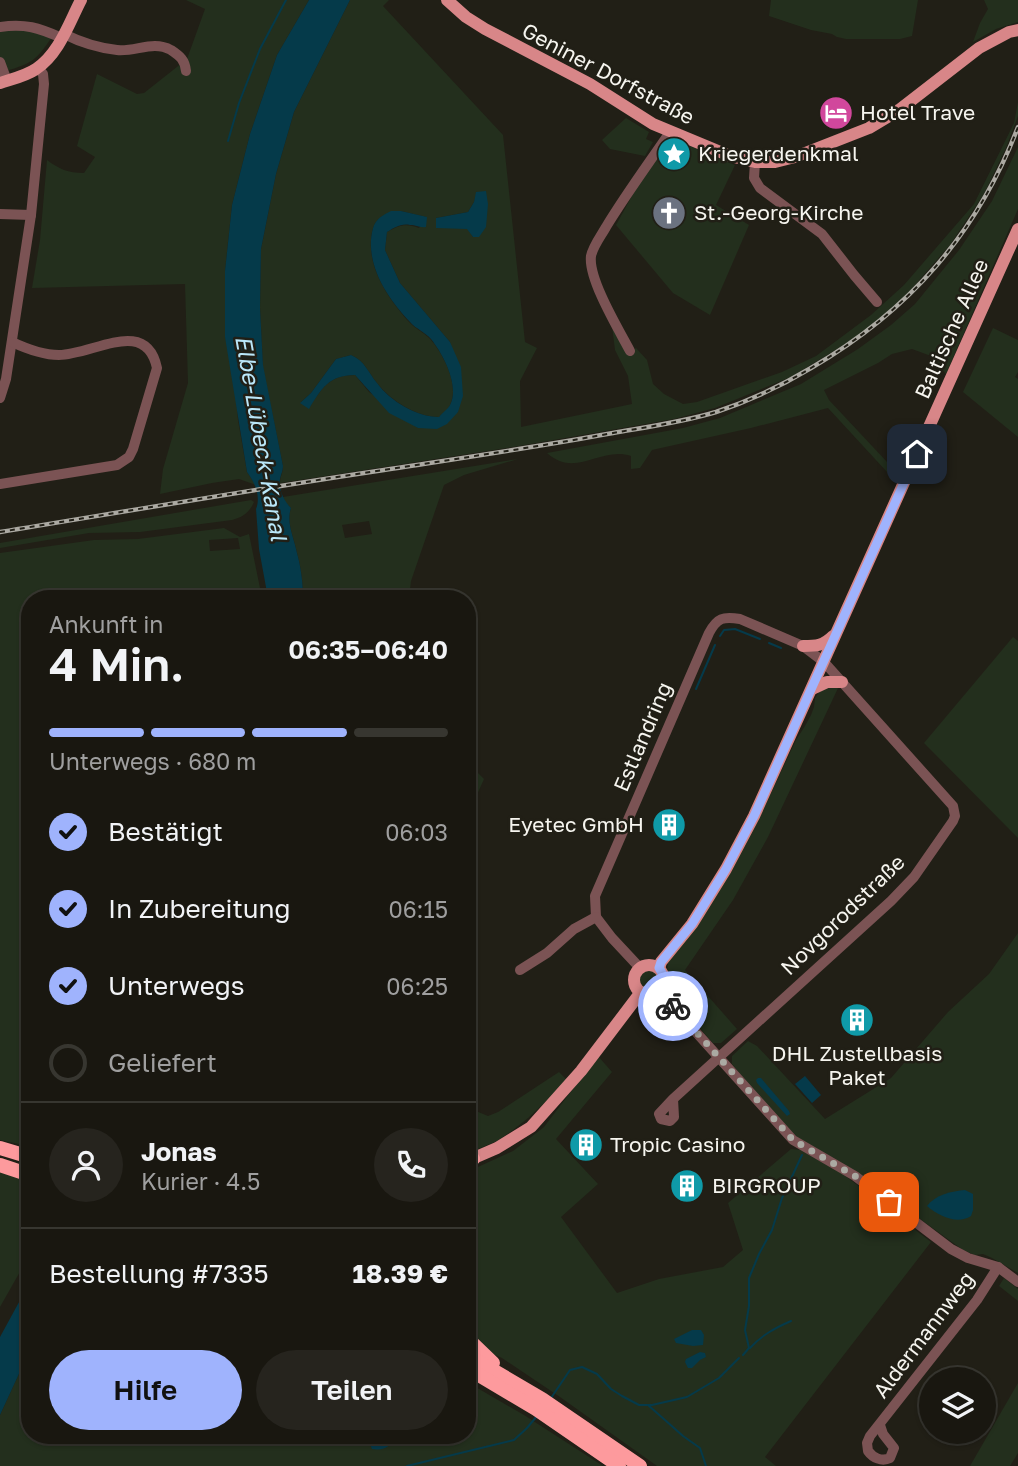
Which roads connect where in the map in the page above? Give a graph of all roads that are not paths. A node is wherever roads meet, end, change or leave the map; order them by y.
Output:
1 (80, 0) edge
2 (447, 0) edge
3 (0, 27) edge
4 (1018, 30) edge
5 (63, 36) junction
6 (0, 62) edge
7 (38, 68) junction
8 (186, 72) dead end
9 (3, 82) edge
10 (670, 132) junction
11 (755, 162) junction
12 (0, 214) edge
13 (31, 215) junction
14 (1018, 229) edge
15 (877, 302) dead end
16 (12, 342) junction
17 (630, 351) dead end
18 (0, 398) edge
19 (0, 484) edge
20 (838, 631) junction
21 (803, 646) junction
22 (824, 662) junction
23 (842, 682) junction
24 (812, 689) junction
25 (596, 917) junction
26 (640, 968) junction
27 (659, 968) junction
28 (520, 970) dead end
29 (659, 990) junction
30 (641, 992) junction
31 (720, 1056) junction
32 (673, 1099) dead end
33 (0, 1148) edge
34 (21, 1155) edge
35 (476, 1158) edge
36 (998, 1267) junction
37 (1018, 1282) edge
38 (476, 1347) edge
39 (476, 1361) edge
40 (476, 1373) edge
41 (539, 1404) junction
42 (553, 1414) junction
43 (880, 1425) dead end
44 (619, 1466) edge
45 (640, 1466) edge

1 - 5 main road
2 - 10 main road, Geniner Dorfstraße
3 - 5 street
4 - 11 main road, Geniner Dorfstraße
5 - 7 main road
5 - 8 street
6 - 9 street
7 - 9 main road
7 - 13 street
10 - 11 main road, Geniner Dorfstraße
10 - 17 street
11 - 15 street
12 - 13 street
13 - 16 street
14 - 20 main road, Baltische Allee
16 - 18 street
16 - 19 street
20 - 21 main road
20 - 22 main road, Baltische Allee
21 - 22 street, Estlandring
21 - 25 street, Estlandring
22 - 23 street, Novgorodstraße
22 - 24 main road, Baltische Allee
23 - 24 main road
23 - 31 street, Novgorodstraße
24 - 27 main road, Baltische Allee
25 - 26 street
25 - 28 street
26 - 27 main road
26 - 30 main road
27 - 29 main road
29 - 30 main road
29 - 31 street
30 - 35 main road
31 - 32 street, Novgorodstraße
31 - 36 street
33 - 34 highway
36 - 37 street
36 - 43 street, Aldermannweg
38 - 41 highway
39 - 41 highway
40 - 41 highway
41 - 42 highway
42 - 44 highway
42 - 45 highway

